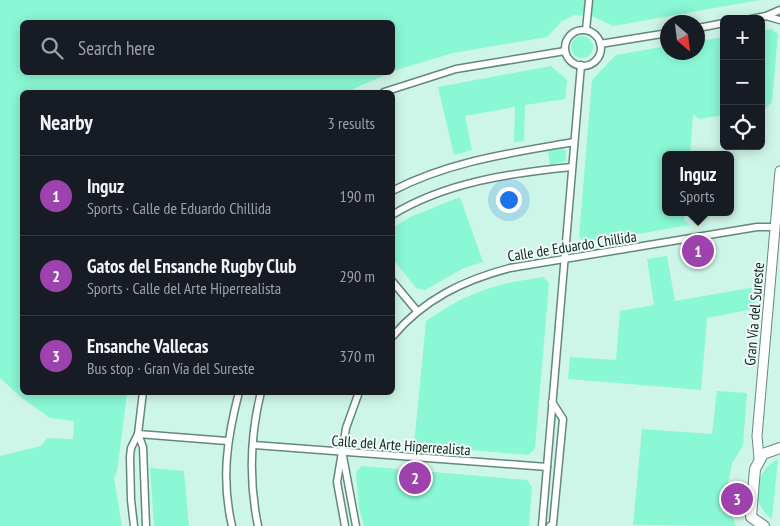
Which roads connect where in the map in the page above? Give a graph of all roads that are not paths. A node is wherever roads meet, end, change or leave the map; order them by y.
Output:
1 (589, 0) edge
2 (780, 10) edge
3 (766, 16) joint
4 (780, 20) edge
5 (720, 24) edge
6 (705, 27) edge
7 (586, 30) junction
8 (660, 34) edge
9 (600, 44) junction
10 (565, 51) junction
11 (581, 65) junction
12 (390, 90) edge
13 (574, 142) junction
14 (572, 167) junction
15 (780, 171) edge
16 (395, 190) edge
17 (395, 214) edge
18 (776, 227) junction
19 (564, 260) junction
20 (395, 285) edge
21 (417, 311) junction
22 (395, 334) edge
23 (143, 395) edge
24 (238, 395) edge
25 (260, 395) edge
26 (358, 395) edge
27 (552, 402) junction
28 (138, 434) junction
29 (227, 441) junction
30 (253, 445) junction
31 (780, 448) edge
32 (342, 453) junction
33 (759, 458) junction
34 (547, 467) junction
35 (751, 522) edge
36 (134, 526) edge
37 (146, 526) edge
38 (232, 526) edge
39 (258, 526) edge
40 (345, 526) edge
41 (356, 526) edge
42 (542, 526) edge
43 (550, 526) edge
44 (764, 526) edge

1 - 7 street
2 - 3 street
3 - 4 street
5 - 6 street
7 - 9 street
7 - 10 street
8 - 9 street
9 - 11 street
10 - 11 street
10 - 12 street
11 - 13 street
13 - 14 street
13 - 16 street
14 - 17 street
14 - 19 street
15 - 18 street, Gran Vía del Sureste
18 - 19 street, Calle de Eduardo Chillida
18 - 33 street, Gran Vía del Sureste
19 - 21 street, Calle de Eduardo Chillida
19 - 27 street
20 - 21 street
21 - 22 street, Calle de Eduardo Chillida
23 - 28 street
24 - 29 street
25 - 30 street
26 - 32 street
27 - 34 street
27 - 43 street
28 - 29 street
28 - 36 street
28 - 37 street
29 - 38 street
30 - 32 street, Calle del Arte Hiperrealista
30 - 39 street
31 - 33 main road
32 - 34 street, Calle del Arte Hiperrealista
32 - 40 street
32 - 41 street
33 - 35 main road
34 - 42 street
35 - 44 main road

